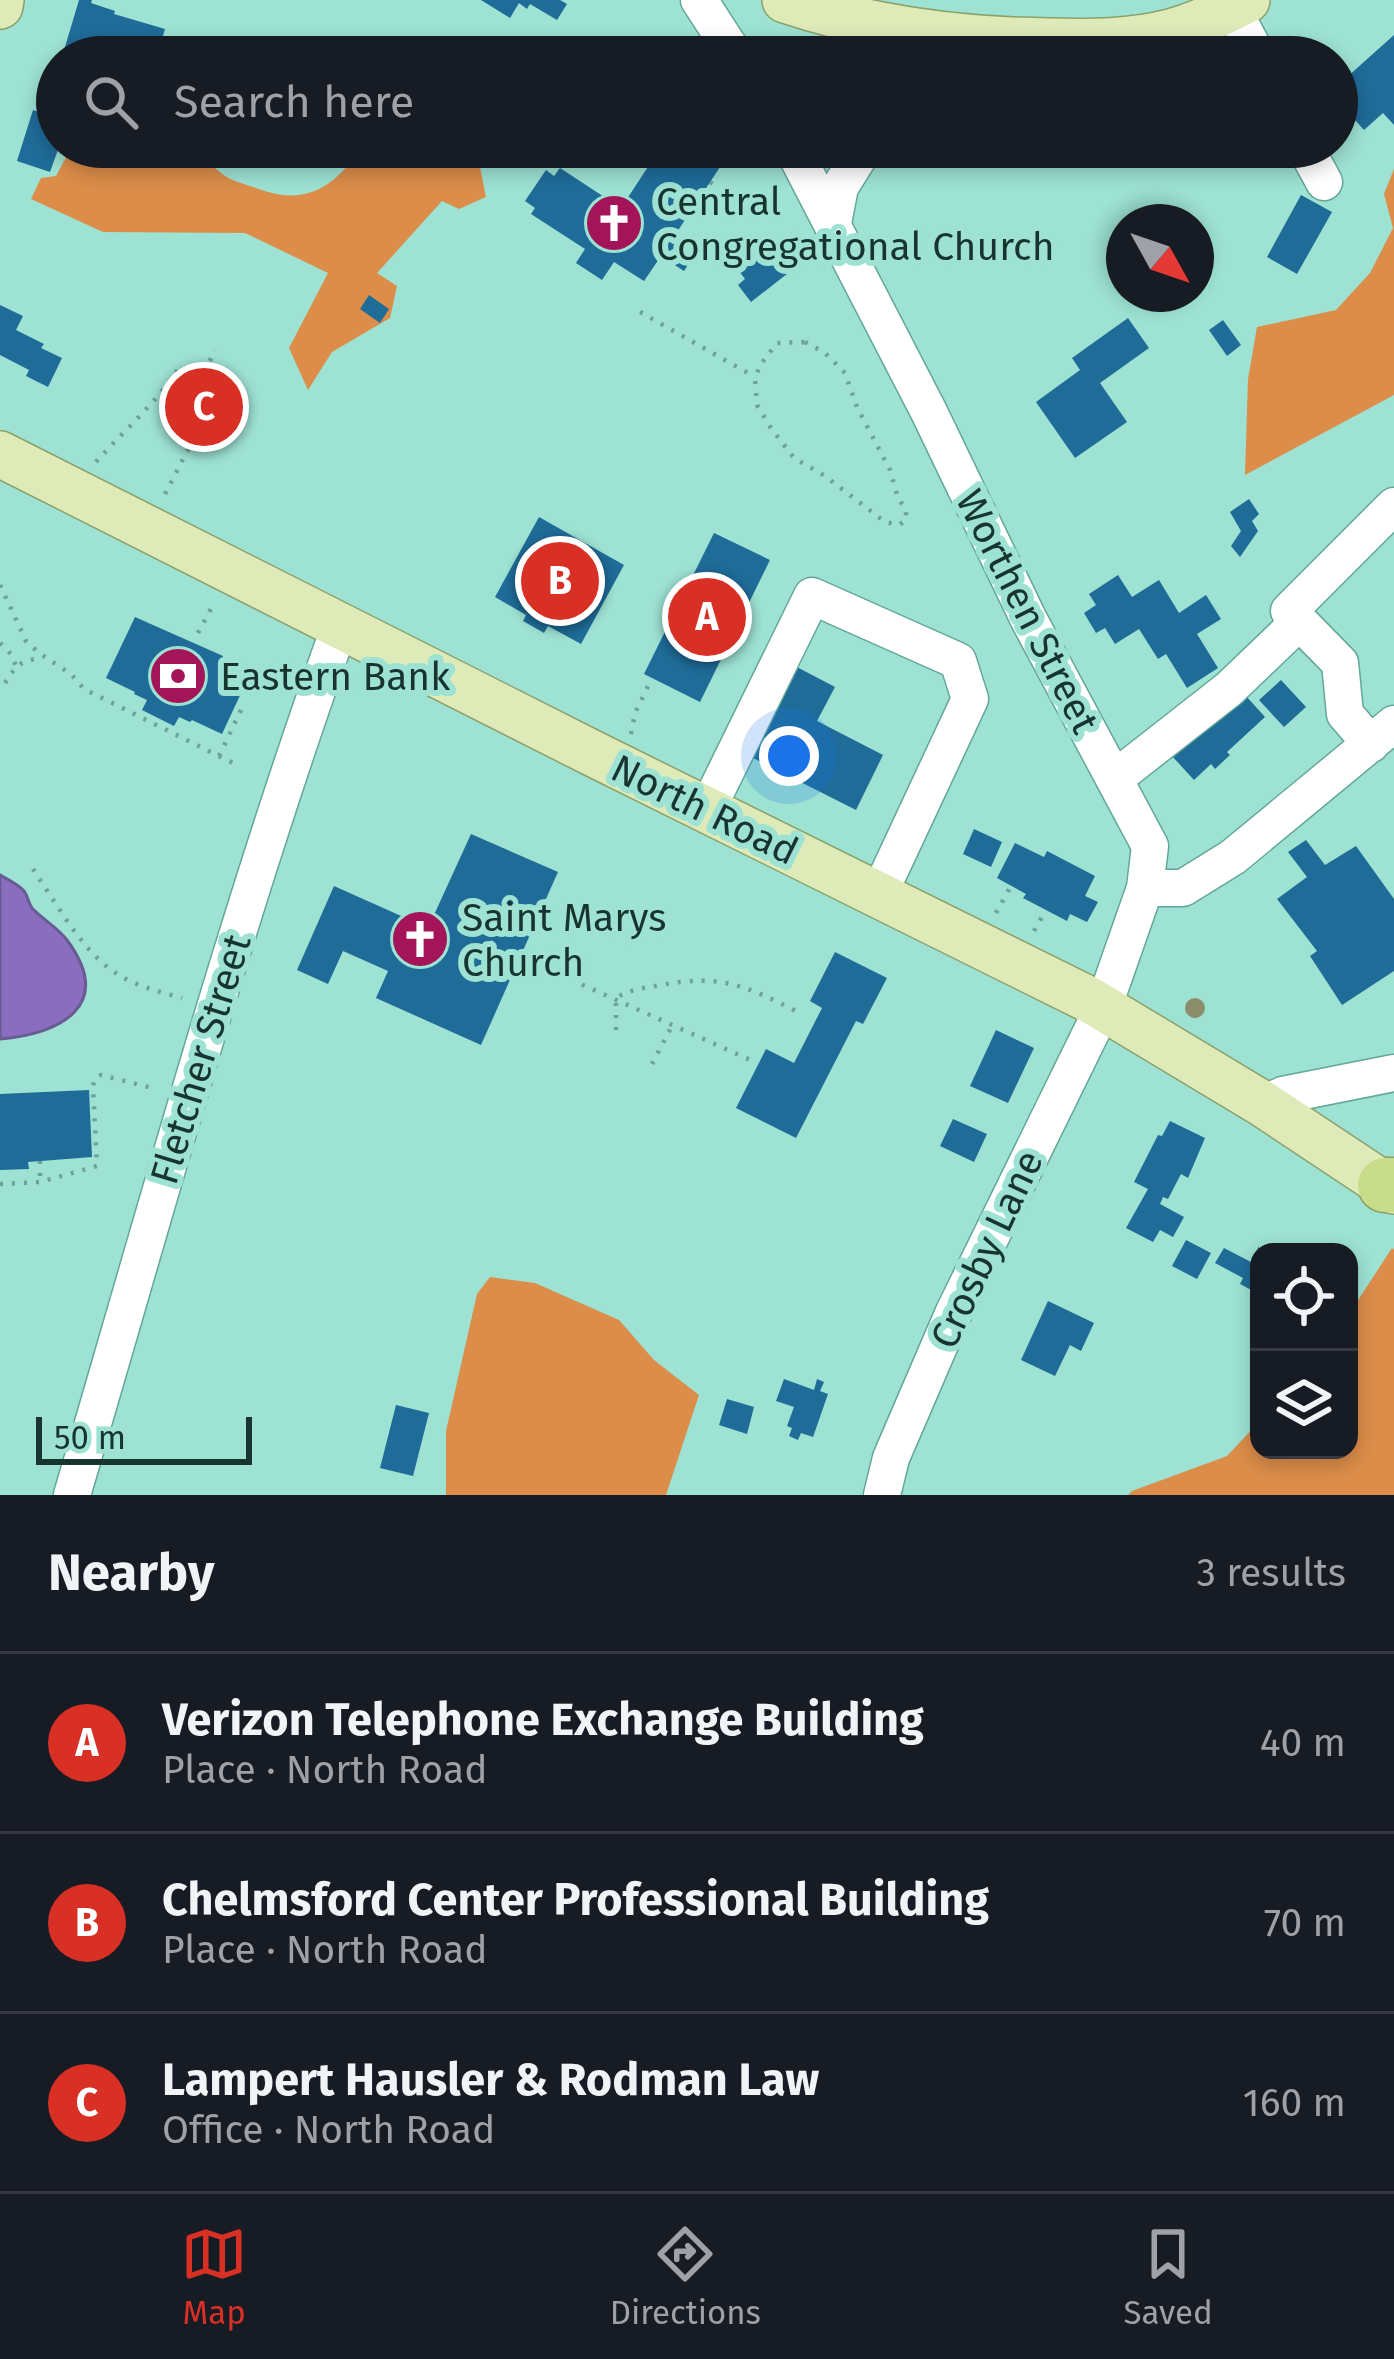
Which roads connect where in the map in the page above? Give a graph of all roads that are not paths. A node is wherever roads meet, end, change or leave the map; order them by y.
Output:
1 (699, 0) edge
2 (785, 0) edge
3 (1239, 4) edge
4 (722, 36) edge
5 (908, 36) edge
6 (1144, 36) edge
7 (1250, 36) edge
8 (803, 168) edge
9 (852, 168) edge
10 (1316, 168) edge
11 (1324, 182) dead end
12 (833, 223) junction
13 (0, 454) edge
14 (1394, 506) edge
15 (1299, 622) junction
16 (340, 626) junction
17 (1382, 734) edge
18 (1114, 779) junction
19 (707, 810) junction
20 (1145, 888) junction
21 (878, 896) junction
22 (1103, 1008) junction
23 (1394, 1073) edge
24 (1263, 1104) junction
25 (1391, 1187) edge
26 (72, 1495) edge
27 (882, 1495) edge

1 - 4 street
2 - 5 main road
3 - 6 main road
3 - 7 street
8 - 12 street, Worthen Street
9 - 12 street
10 - 11 street
12 - 18 street, Worthen Street
13 - 16 main road, North Road
14 - 15 street
15 - 17 street
15 - 18 street
16 - 19 main road, North Road
16 - 26 street, Fletcher Street
17 - 20 street
18 - 20 street, Worthen Street
19 - 21 main road, North Road
19 - 21 street
20 - 22 street, Worthen Street
21 - 22 main road, North Road
22 - 24 main road, North Road
22 - 27 street, Crosby Lane
23 - 24 street
24 - 25 main road, North Road

